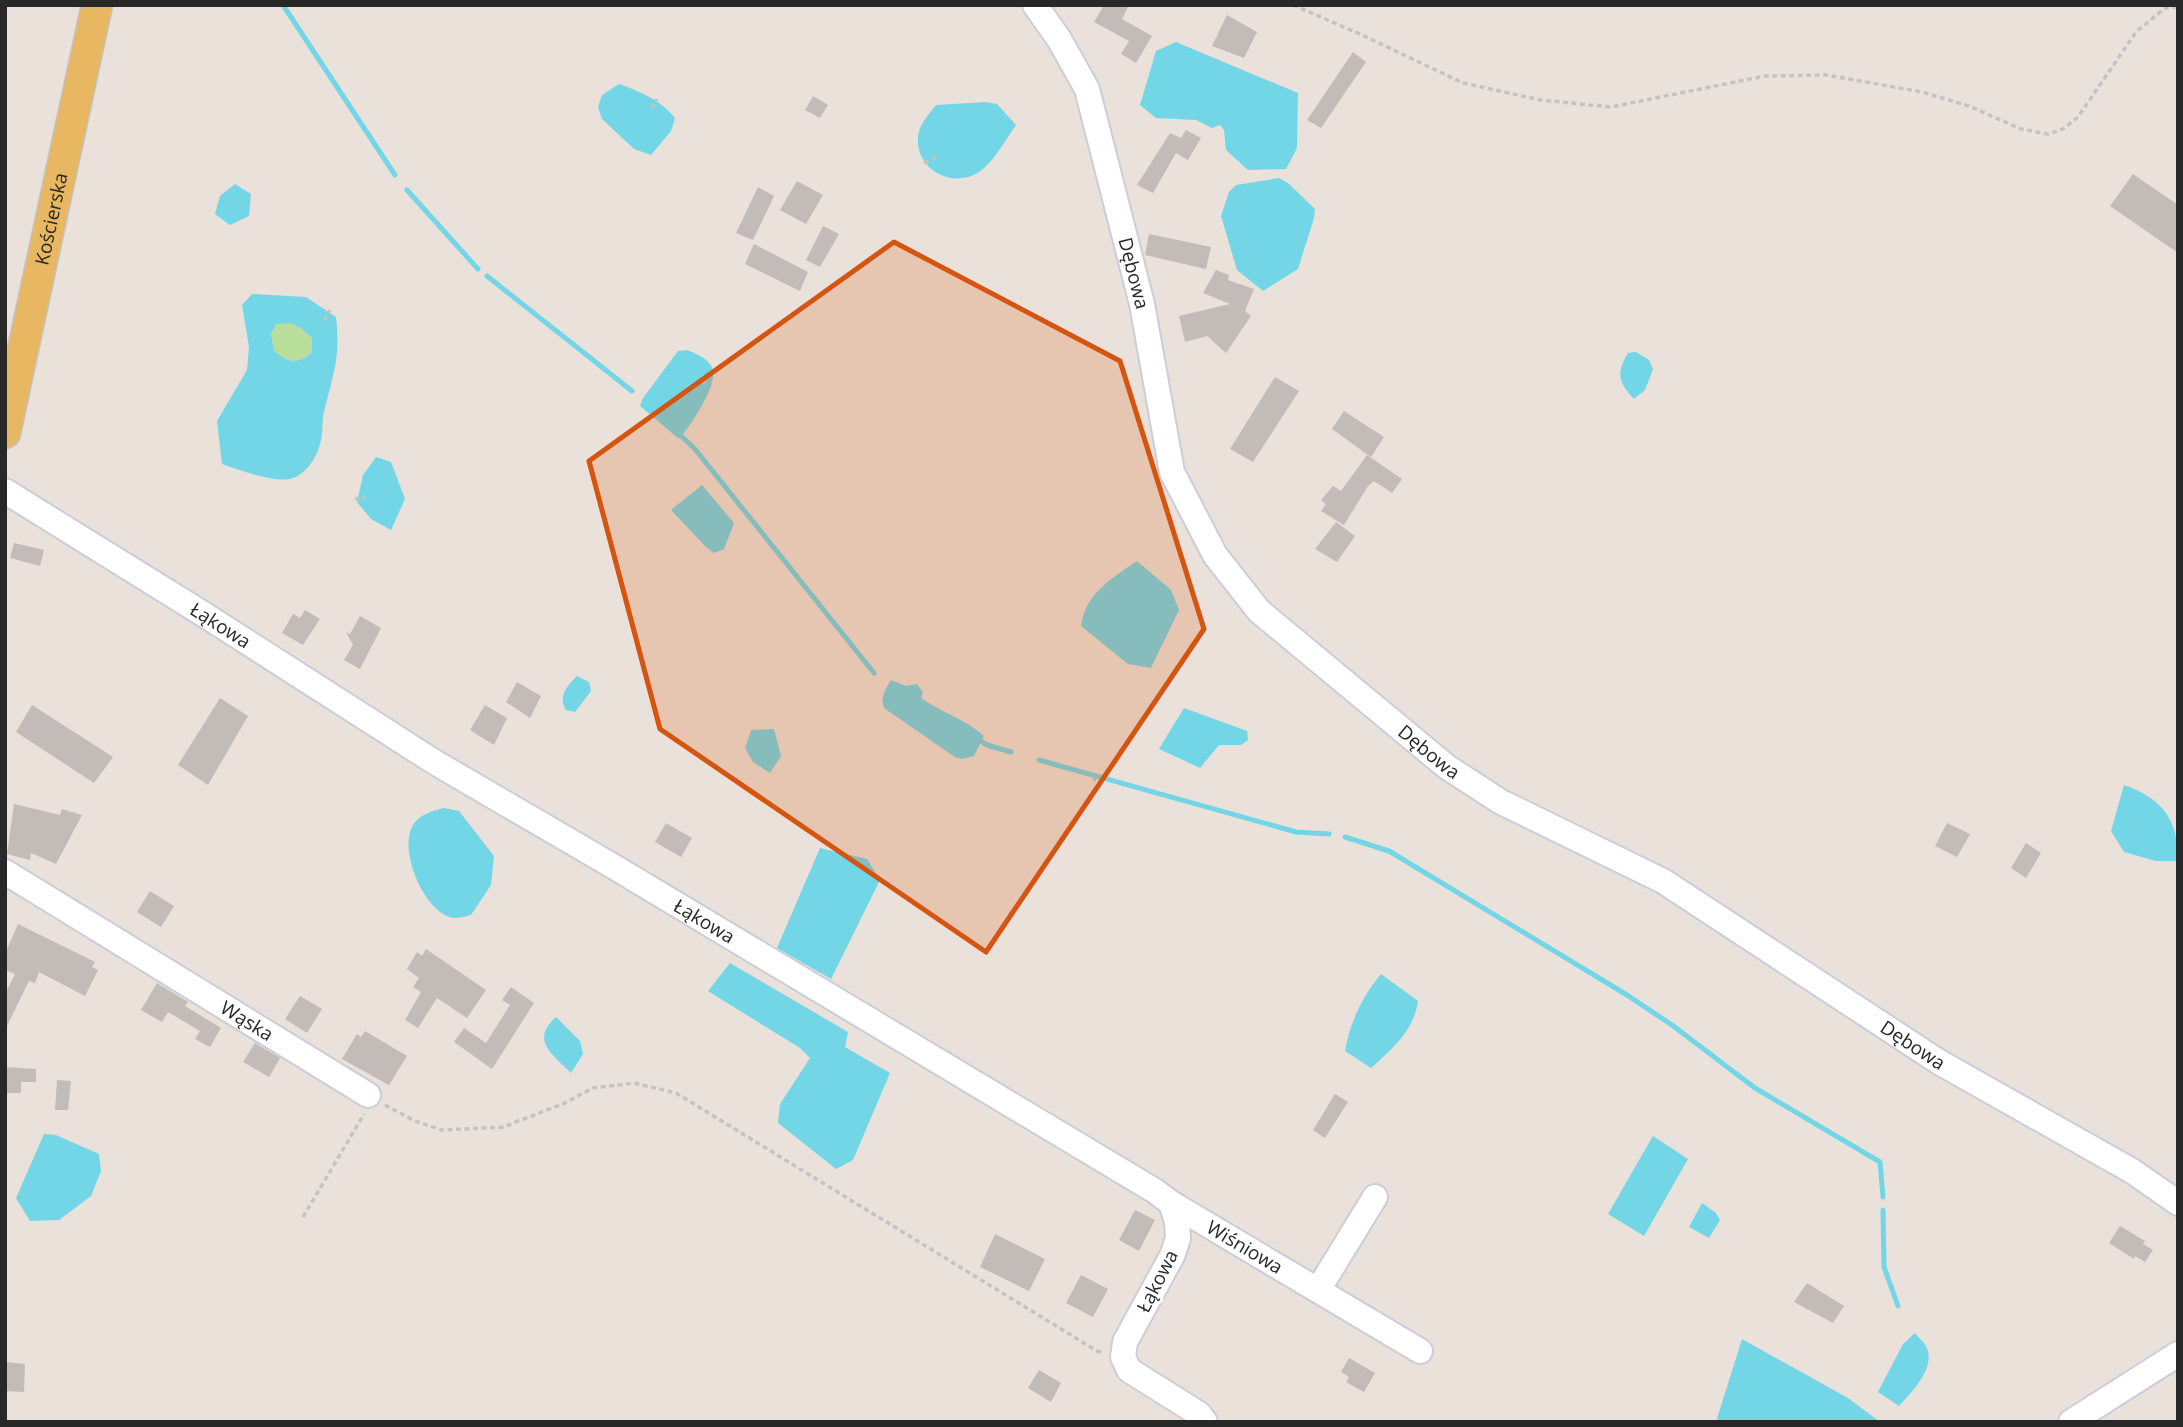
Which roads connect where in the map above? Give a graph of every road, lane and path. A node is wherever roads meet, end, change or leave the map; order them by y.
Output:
1 (97, 5) edge
2 (1035, 5) edge
3 (1293, 5) edge
4 (2178, 7) edge
5 (657, 99) dead end
6 (652, 108) dead end
7 (936, 157) dead end
8 (924, 163) dead end
9 (330, 310) dead end
10 (324, 321) dead end
11 (702, 382) dead end
12 (712, 383) dead end
13 (5, 433) edge
14 (5, 491) edge
15 (366, 497) dead end
16 (355, 499) dead end
17 (1097, 773) dead end
18 (1094, 780) dead end
19 (5, 872) edge
20 (368, 1095) junction
21 (1375, 1196) dead end
22 (1171, 1203) junction
23 (2178, 1203) edge
24 (303, 1217) dead end
25 (1318, 1290) junction
26 (1420, 1351) dead end
27 (2178, 1354) edge
28 (1124, 1357) junction
29 (1205, 1422) edge
30 (2070, 1422) edge

1 - 13 main road, Kościerska
2 - 23 street, Dębowa
3 - 4 path
5 - 6 path
7 - 8 path
9 - 10 path
11 - 12 path
14 - 22 street, Łąkowa
15 - 16 path
17 - 18 path
19 - 20 street, Wąska
20 - 24 path
20 - 28 path
21 - 25 street
22 - 25 street, Wiśniowa
22 - 28 street, Łąkowa
25 - 26 street, Wiśniowa
27 - 30 street
28 - 29 street

